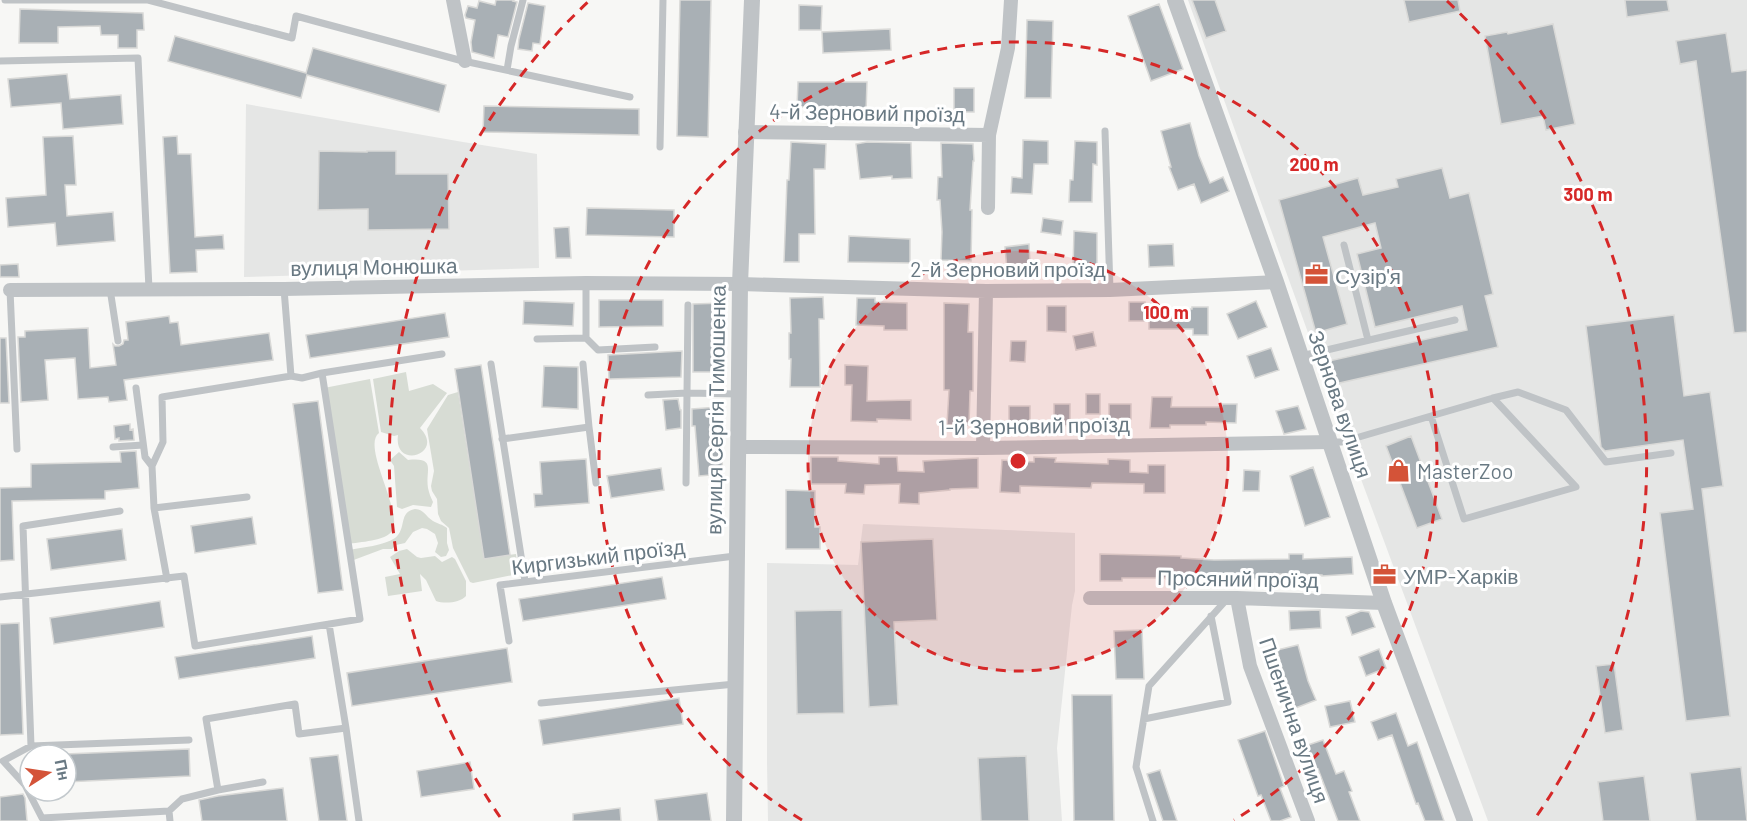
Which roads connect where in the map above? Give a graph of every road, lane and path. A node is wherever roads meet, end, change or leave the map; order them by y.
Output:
1 (5, 0) edge
2 (453, 0) edge
3 (523, 0) edge
4 (663, 0) edge
5 (752, 0) edge
6 (1011, 0) edge
7 (1175, 0) edge
8 (0, 61) edge
9 (465, 61) junction
10 (507, 70) junction
11 (630, 97) dead end
12 (1106, 131) dead end
13 (745, 132) junction
14 (989, 135) junction
15 (660, 147) dead end
16 (988, 208) dead end
17 (1344, 245) dead end
18 (1276, 282) junction
19 (586, 283) junction
20 (740, 284) junction
21 (149, 289) junction
22 (284, 289) junction
23 (10, 290) joint
24 (110, 290) junction
25 (1110, 290) junction
26 (986, 291) junction
27 (688, 305) dead end
28 (1455, 320) dead end
29 (586, 338) junction
30 (537, 339) dead end
31 (1368, 340) junction
32 (118, 341) dead end
33 (655, 348) dead end
34 (442, 354) dead end
35 (1301, 356) junction
36 (491, 364) dead end
37 (583, 364) dead end
38 (321, 373) junction
39 (291, 376) junction
40 (136, 388) dead end
41 (687, 393) junction
42 (738, 394) junction
43 (648, 396) dead end
44 (1493, 398) junction
45 (1431, 416) junction
46 (589, 427) junction
47 (502, 439) junction
48 (1330, 442) junction
49 (143, 445) junction
50 (113, 447) dead end
51 (738, 447) junction
52 (983, 448) junction
53 (17, 449) dead end
54 (1671, 453) dead end
55 (152, 466) junction
56 (596, 483) dead end
57 (686, 483) dead end
58 (247, 497) dead end
59 (154, 508) junction
60 (120, 512) dead end
61 (735, 556) junction
62 (167, 579) junction
63 (525, 581) junction
64 (26, 595) junction
65 (0, 597) edge
66 (1090, 598) dead end
67 (1232, 598) junction
68 (1384, 603) junction
69 (1211, 616) junction
70 (329, 624) junction
71 (509, 641) dead end
72 (735, 684) junction
73 (541, 703) dead end
74 (1144, 719) junction
75 (346, 728) junction
76 (189, 740) dead end
77 (31, 743) edge
78 (78, 744) edge
79 (18, 752) edge
80 (2, 760) edge
81 (263, 782) dead end
82 (218, 790) junction
83 (170, 811) junction
84 (116, 817) edge
85 (170, 821) edge
86 (359, 821) edge
87 (734, 821) edge
88 (1153, 821) edge
89 (1308, 821) edge
90 (1466, 821) edge

1 - 9 lane
2 - 9 street
3 - 10 lane
4 - 15 lane
5 - 13 street, вулиця Сергія Тимошенка
6 - 14 street
7 - 18 street, Зернова вулиця
8 - 21 lane
9 - 10 lane
10 - 11 lane
12 - 25 lane
13 - 14 street, 4-й Зерновий проїзд
13 - 20 street, вулиця Сергія Тимошенка
14 - 16 street
17 - 31 lane
18 - 25 street, 2-й Зерновий проїзд
18 - 35 street, Зернова вулиця
19 - 20 street, вулиця Монюшка
19 - 22 street, вулиця Монюшка
19 - 29 lane
20 - 26 street, 2-й Зерновий проїзд
20 - 42 street, вулиця Сергія Тимошенка
21 - 22 street, вулиця Монюшка
21 - 24 street, вулиця Монюшка
22 - 39 lane
23 - 24 street, вулиця Монюшка
23 - 53 lane
24 - 32 lane
25 - 26 street, 2-й Зерновий проїзд
26 - 52 street
27 - 41 lane
28 - 31 lane
29 - 30 lane
29 - 33 lane
31 - 35 lane
34 - 38 lane
35 - 48 street, Зернова вулиця
36 - 47 lane
37 - 46 lane
38 - 39 lane
38 - 70 lane
39 - 55 lane
40 - 49 lane
41 - 42 lane
41 - 43 lane
41 - 57 lane
42 - 51 street, вулиця Сергія Тимошенка
44 - 45 lane
44 - 45 lane
44 - 54 lane
45 - 48 lane
46 - 47 lane
46 - 56 lane
47 - 63 lane
48 - 52 street, 1-й Зерновий проїзд
48 - 68 street, Зернова вулиця
49 - 50 lane
49 - 55 lane
51 - 52 street, 1-й Зерновий проїзд
51 - 61 street, вулиця Сергія Тимошенка
55 - 59 lane
58 - 59 lane
59 - 62 lane
60 - 64 lane
61 - 63 lane, Киргизький проїзд
61 - 72 street, вулиця Сергія Тимошенка
62 - 64 lane
62 - 70 lane
63 - 71 lane, Киргизький проїзд
64 - 65 lane
64 - 77 lane
66 - 67 street, Просяний проїзд
67 - 68 street, Просяний проїзд
67 - 69 lane
67 - 89 street, Пшенична вулиця
68 - 90 street, Зернова вулиця
69 - 74 lane
69 - 74 lane
70 - 75 lane
72 - 73 lane
72 - 87 street, вулиця Сергія Тимошенка
74 - 88 lane
75 - 82 lane
75 - 86 lane
76 - 78 lane
79 - 80 lane
80 - 84 lane
81 - 82 lane
82 - 83 lane
83 - 84 lane
83 - 85 lane

